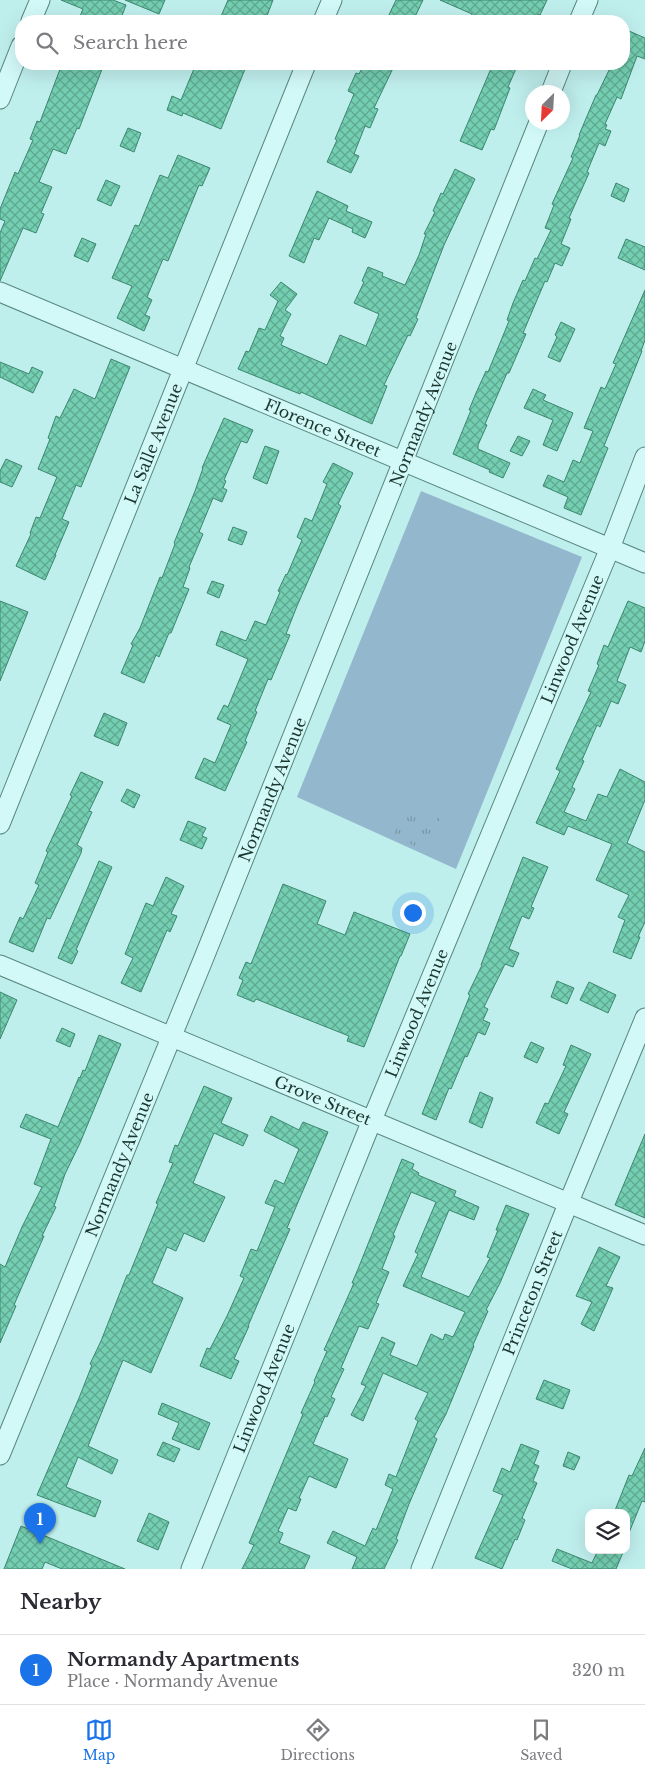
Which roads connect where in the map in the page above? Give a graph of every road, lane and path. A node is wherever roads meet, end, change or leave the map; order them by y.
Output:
1 (40, 0) edge
2 (332, 0) edge
3 (588, 0) edge
4 (34, 15) edge
5 (326, 15) edge
6 (582, 15) edge
7 (15, 61) edge
8 (304, 70) edge
9 (560, 70) edge
10 (554, 85) edge
11 (0, 99) edge
12 (536, 130) edge
13 (0, 292) edge
14 (184, 369) junction
15 (645, 457) edge
16 (405, 462) junction
17 (610, 548) junction
18 (645, 563) edge
19 (0, 824) edge
20 (0, 964) edge
21 (645, 1018) edge
22 (172, 1036) junction
23 (372, 1120) junction
24 (568, 1204) junction
25 (645, 1235) edge
26 (0, 1455) edge
27 (191, 1569) edge
28 (421, 1569) edge

1 - 4 street
2 - 5 street
3 - 6 street
7 - 11 street
8 - 14 street, La Salle Avenue
9 - 10 street
12 - 16 street, Normandy Avenue
13 - 14 street, Florence Street
14 - 16 street, Florence Street
14 - 19 street, La Salle Avenue
15 - 17 street, Linwood Avenue
16 - 17 street, Florence Street
16 - 22 street, Normandy Avenue
17 - 18 street, Florence Street
17 - 23 street, Linwood Avenue
20 - 22 street, Grove Street
21 - 24 street, Princeton Street
22 - 23 street, Grove Street
22 - 26 street, Normandy Avenue
23 - 24 street, Grove Street
23 - 27 street, Linwood Avenue
24 - 25 street, Grove Street
24 - 28 street, Princeton Street

